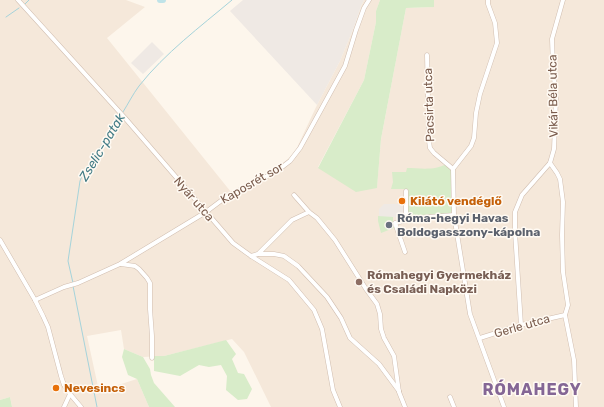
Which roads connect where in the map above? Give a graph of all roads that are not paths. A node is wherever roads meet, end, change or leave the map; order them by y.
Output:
1 (18, 0) edge
2 (369, 0) edge
3 (488, 0) edge
4 (563, 0) edge
5 (427, 56) dead end
6 (550, 163) junction
7 (453, 170) junction
8 (406, 191) dead end
9 (294, 195) dead end
10 (206, 212) junction
11 (309, 212) junction
12 (454, 215) junction
13 (406, 220) junction
14 (0, 240) edge
15 (405, 252) dead end
16 (258, 254) junction
17 (251, 256) junction
18 (120, 264) junction
19 (35, 300) junction
20 (565, 314) junction
21 (522, 325) junction
22 (480, 338) junction
23 (152, 358) dead end
24 (399, 392) junction
25 (70, 394) junction
26 (450, 397) dead end
27 (504, 406) edge
28 (64, 407) edge
29 (81, 407) edge
30 (340, 407) edge
31 (405, 407) edge
32 (454, 407) edge
33 (498, 407) edge
34 (576, 407) edge

1 - 10 street, Nyár utca
2 - 10 street, Kaposrét sor
3 - 7 street
4 - 6 street, Vikár Béla utca
5 - 7 street, Pacsirta utca
6 - 20 street
6 - 21 street, Vikár Béla utca
7 - 12 street
8 - 13 street
9 - 11 street
10 - 17 street, Nyár utca
10 - 18 street, Kaposrét sor
11 - 16 street
11 - 24 street
12 - 13 street
12 - 22 street
13 - 15 street
14 - 19 street
16 - 17 street
16 - 24 street
17 - 30 street, Nyár utca
18 - 19 street, Kaposrét sor
18 - 23 street
19 - 25 street
20 - 21 street, Gerle utca
20 - 34 street
21 - 22 street, Gerle utca
22 - 27 street
24 - 31 street
25 - 28 street
25 - 29 street
26 - 32 street
27 - 33 street

